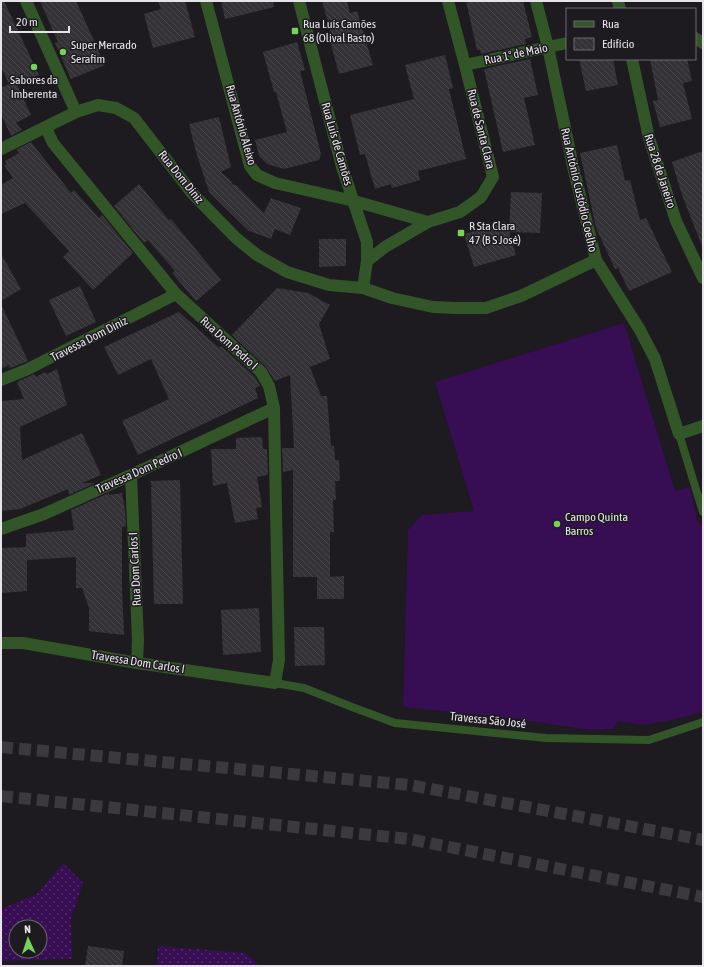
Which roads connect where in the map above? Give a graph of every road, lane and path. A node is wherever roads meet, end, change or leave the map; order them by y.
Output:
1 (26, 1) edge
2 (206, 1) edge
3 (299, 1) edge
4 (448, 1) edge
5 (536, 1) edge
6 (566, 43) edge
7 (548, 47) junction
8 (632, 60) edge
9 (465, 65) junction
10 (76, 112) junction
11 (46, 128) junction
12 (1, 149) edge
13 (354, 201) junction
14 (428, 222) junction
15 (596, 260) junction
16 (367, 261) junction
17 (703, 278) edge
18 (363, 288) junction
19 (176, 294) junction
20 (1, 380) edge
21 (274, 408) junction
22 (703, 426) edge
23 (679, 434) junction
24 (131, 475) junction
25 (703, 512) edge
26 (1, 529) edge
27 (1, 643) edge
28 (137, 663) junction
29 (276, 683) junction
30 (703, 722) edge

1 - 10 street
2 - 13 street, Rua António Aleixo
3 - 13 street, Rua Luís de Camões
4 - 9 street, Rua de Santa Clara
5 - 7 street, Rua António Custódio Coelho
6 - 7 street, Rua 1º de Maio
7 - 9 street, Rua 1º de Maio
7 - 15 street, Rua António Custódio Coelho
8 - 17 street, Rua 28 de Janeiro
9 - 14 street, Rua de Santa Clara
10 - 11 street, Rua Dom Diniz
10 - 18 street, Rua Dom Diniz
11 - 12 street, Rua Dom Diniz
11 - 19 street, Rua Dom Pedro I
13 - 14 street
13 - 16 street, Rua Luís de Camões
14 - 16 street, Rua de Santa Clara
15 - 18 street, Rua Dom Diniz
15 - 23 street, Rua António Custódio Coelho
16 - 18 street, Rua Luís de Camões
19 - 20 street, Travessa Dom Diniz
19 - 21 street, Rua Dom Pedro I
21 - 24 street, Travessa Dom Pedro I
21 - 29 street, Rua Dom Pedro I
22 - 23 street
23 - 25 lane
24 - 26 street, Travessa Dom Pedro I
24 - 28 street, Rua Dom Carlos I
27 - 28 street, Travessa Dom Carlos I
28 - 29 street, Travessa Dom Carlos I
29 - 30 lane, Travessa São José

